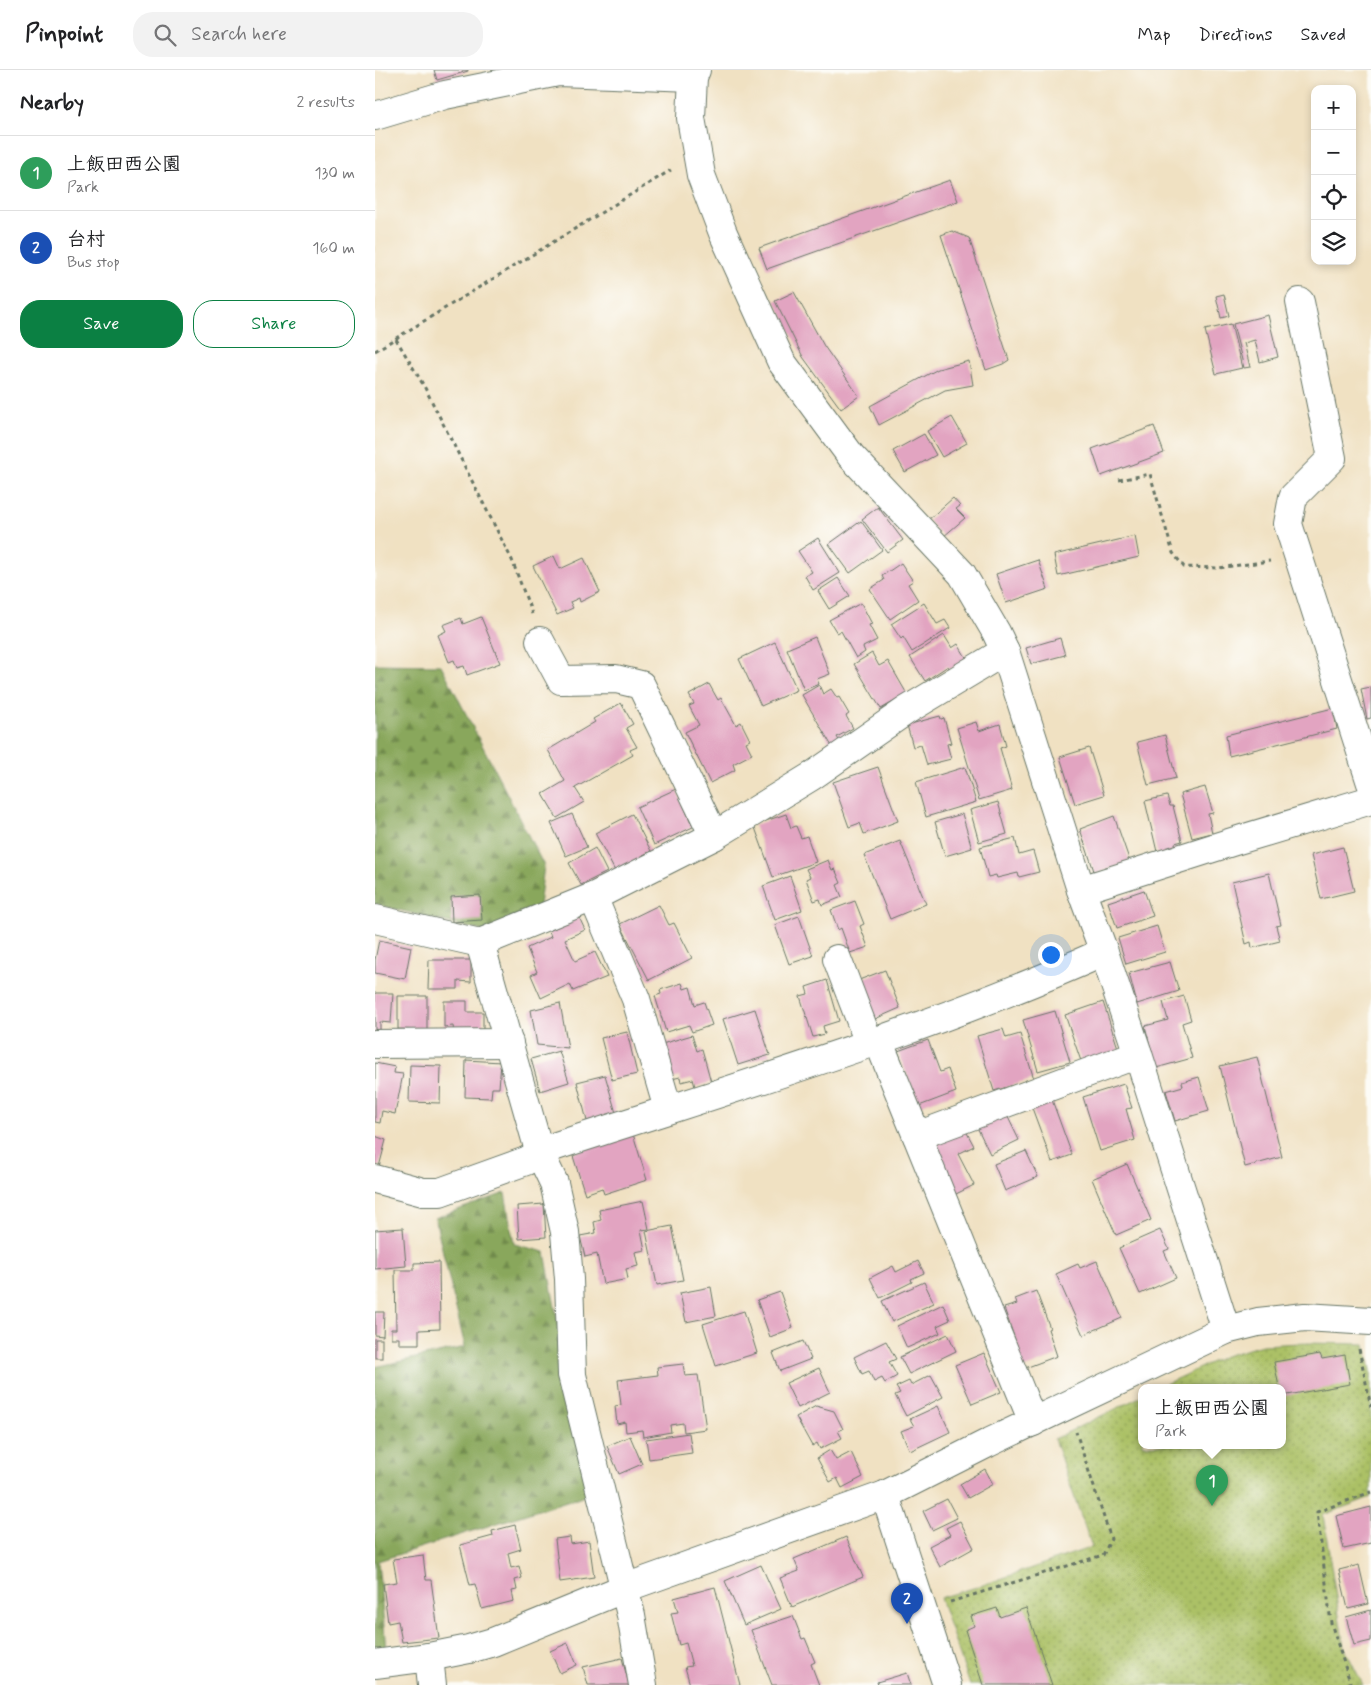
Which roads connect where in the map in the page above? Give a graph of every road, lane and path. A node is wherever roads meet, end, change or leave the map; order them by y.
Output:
1 (558, 71) edge
2 (695, 74) edge
3 (375, 116) edge
4 (696, 155) junction
5 (1300, 302) dead end
6 (396, 339) junction
7 (375, 351) edge
8 (1119, 480) dead end
9 (1298, 558) junction
10 (540, 640) joint
11 (1005, 651) junction
12 (1371, 783) edge
13 (1371, 800) edge
14 (714, 836) junction
15 (1081, 890) junction
16 (593, 897) junction
17 (375, 919) edge
18 (481, 943) junction
19 (1104, 952) junction
20 (837, 958) dead end
21 (874, 1041) junction
22 (509, 1043) junction
23 (375, 1044) edge
24 (1138, 1054) junction
25 (668, 1109) junction
26 (917, 1136) junction
27 (540, 1154) junction
28 (375, 1179) edge
29 (1362, 1321) edge
30 (1226, 1330) junction
31 (1068, 1405) junction
32 (1371, 1408) edge
33 (1033, 1422) junction
34 (1371, 1492) edge
35 (885, 1495) junction
36 (625, 1588) junction
37 (923, 1610) junction
38 (429, 1658) junction
39 (375, 1664) edge
40 (432, 1685) edge
41 (643, 1685) edge
42 (947, 1685) edge
43 (1351, 1685) edge

1 - 2 street
1 - 3 street
2 - 4 street
4 - 6 path
4 - 11 street
5 - 9 street
6 - 7 path
6 - 10 path
8 - 9 path
9 - 12 street
10 - 14 street
11 - 14 street
11 - 15 street
13 - 15 street
14 - 16 street
15 - 19 street
16 - 18 street
16 - 25 street
17 - 18 street
18 - 22 street
19 - 21 street
19 - 24 street
20 - 21 street
21 - 25 street
21 - 26 street
22 - 23 street
22 - 27 street
24 - 26 street
24 - 30 street
25 - 27 street
26 - 33 street
27 - 28 street
27 - 36 street
29 - 30 street
29 - 32 path
30 - 31 street
31 - 33 street
31 - 37 path
33 - 35 street
34 - 43 path
35 - 36 street
35 - 37 street
36 - 38 street
36 - 41 street
37 - 42 street
38 - 39 street
38 - 40 street

